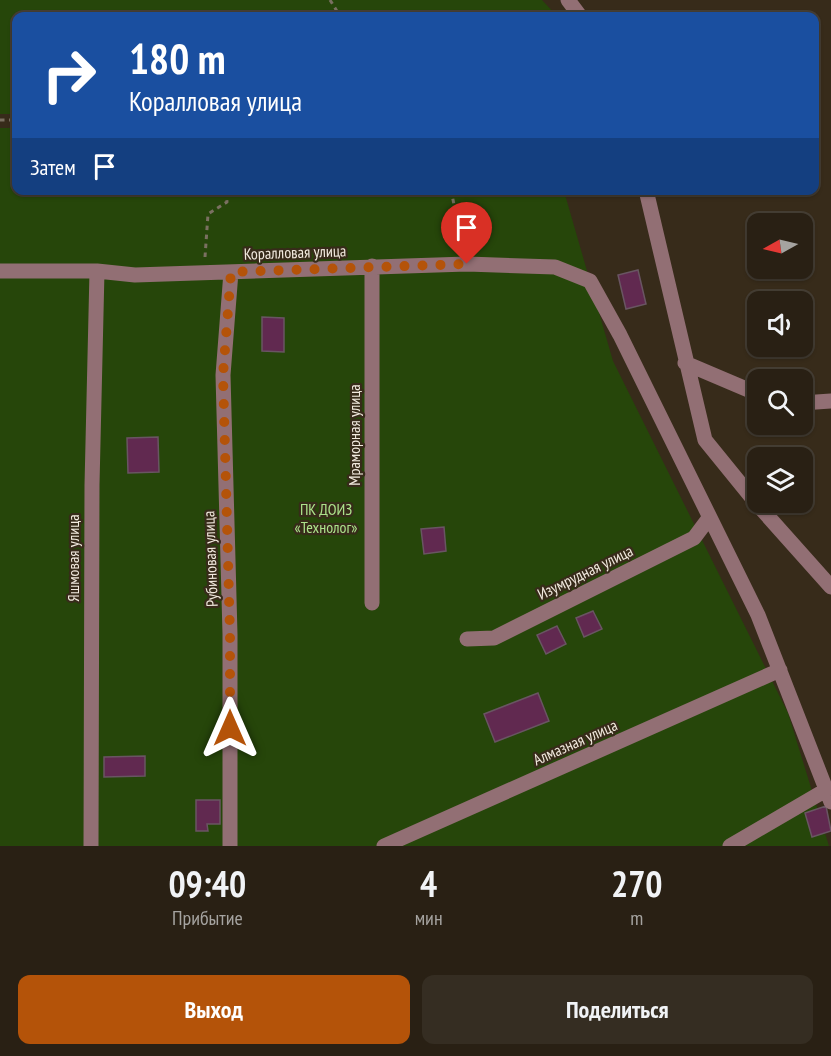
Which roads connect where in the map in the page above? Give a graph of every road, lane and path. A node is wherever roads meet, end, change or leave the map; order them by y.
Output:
1 (226, 195) edge
2 (452, 195) edge
3 (647, 195) edge
4 (467, 264) junction
5 (372, 266) junction
6 (0, 271) edge
7 (97, 271) junction
8 (231, 272) junction
9 (208, 273) junction
10 (685, 363) junction
11 (747, 389) edge
12 (831, 401) edge
13 (813, 402) edge
14 (709, 518) junction
15 (831, 587) edge
16 (372, 603) dead end
17 (466, 639) dead end
18 (780, 670) junction
19 (829, 796) edge
20 (90, 846) edge
21 (230, 846) edge
22 (384, 846) edge
23 (730, 846) edge

1 - 9 path
2 - 4 path
3 - 10 street
4 - 5 street, Коралловая улица
4 - 14 street, Коралловая улица
5 - 8 street, Коралловая улица
5 - 16 street, Мраморная улица
6 - 7 street, Коралловая улица
7 - 9 street, Коралловая улица
7 - 20 street, Яшмовая улица
8 - 9 street, Коралловая улица
8 - 21 street, Рубиновая улица
10 - 11 street
10 - 15 street
12 - 13 street
14 - 17 street, Изумрудная улица
14 - 18 street
18 - 19 street
18 - 22 street, Алмазная улица
19 - 23 street

